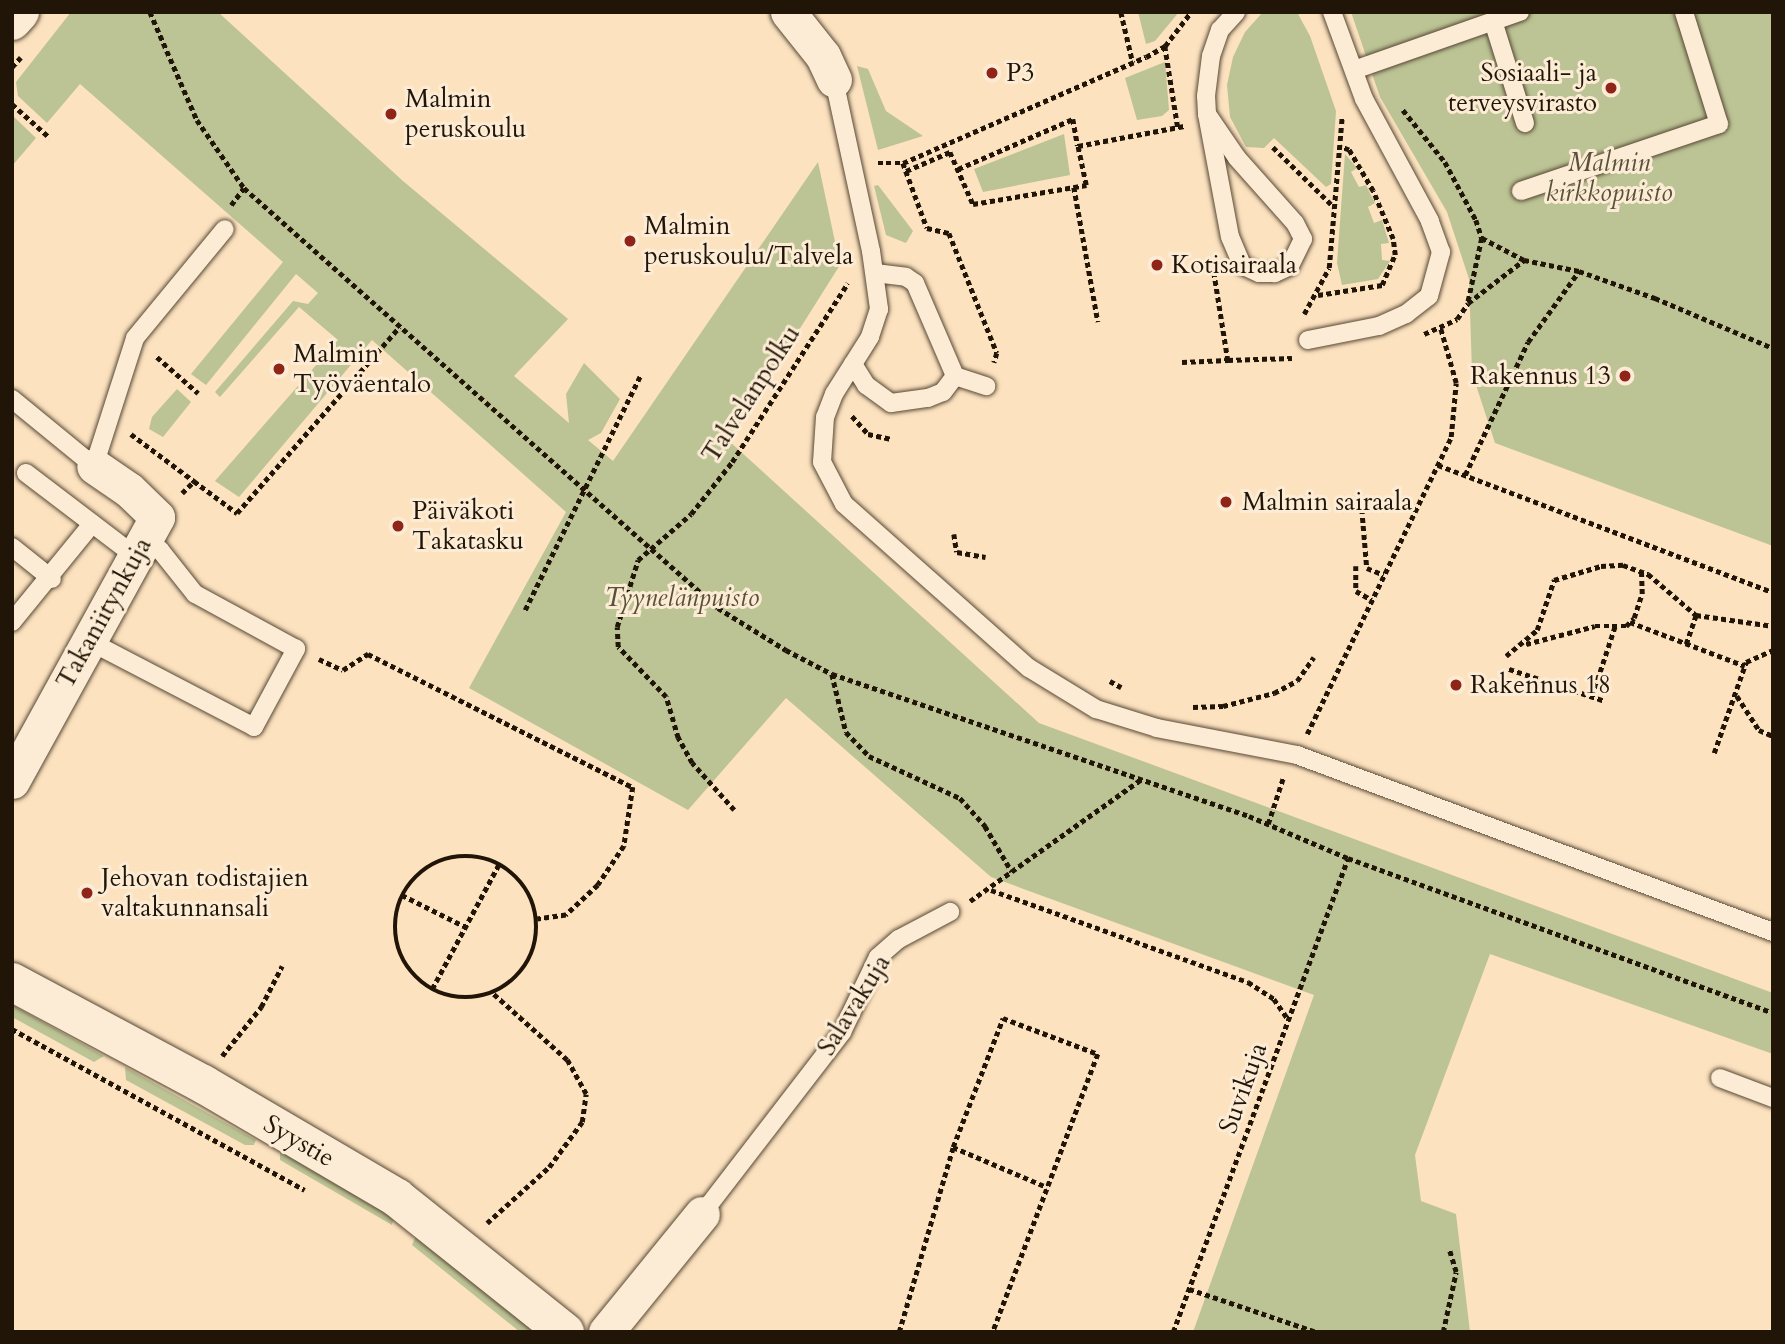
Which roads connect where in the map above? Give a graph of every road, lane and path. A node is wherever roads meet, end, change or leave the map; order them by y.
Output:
1 (20, 12) edge
2 (150, 12) edge
3 (788, 12) edge
4 (1121, 12) edge
5 (1191, 12) edge
6 (1236, 12) edge
7 (1332, 12) edge
8 (1520, 12) edge
9 (1684, 12) edge
10 (12, 21) edge
11 (1493, 21) junction
12 (1165, 46) junction
13 (1380, 61) junction
14 (1133, 63) junction
15 (1354, 70) junction
16 (834, 80) joint
17 (12, 104) edge
18 (1343, 109) dead end
19 (1199, 120) junction
20 (1525, 123) dead end
21 (1178, 128) junction
22 (50, 138) dead end
23 (1078, 146) junction
24 (1273, 147) dead end
25 (1341, 147) junction
26 (903, 163) junction
27 (853, 167) junction
28 (958, 169) junction
29 (906, 171) junction
30 (1074, 187) junction
31 (1521, 191) dead end
32 (1335, 207) junction
33 (225, 229) dead end
34 (1482, 238) junction
35 (872, 251) junction
36 (1524, 260) junction
37 (1579, 271) junction
38 (875, 273) junction
39 (1318, 295) junction
40 (1423, 300) junction
41 (1468, 303) junction
42 (1098, 322) dead end
43 (399, 327) junction
44 (1442, 329) junction
45 (135, 338) junction
46 (1300, 338) junction
47 (1773, 348) edge
48 (1291, 358) dead end
49 (1228, 360) dead end
50 (1182, 362) dead end
51 (853, 364) junction
52 (640, 376) dead end
53 (955, 376) junction
54 (986, 386) joint
55 (198, 393) dead end
56 (12, 399) edge
57 (159, 453) dead end
58 (1438, 464) junction
59 (94, 466) junction
60 (26, 473) dead end
61 (1465, 475) junction
62 (194, 481) junction
63 (585, 492) junction
64 (1362, 509) dead end
65 (92, 524) junction
66 (954, 534) dead end
67 (145, 538) junction
68 (12, 547) edge
69 (651, 547) junction
70 (986, 557) dead end
71 (1356, 566) dead end
72 (1641, 571) junction
73 (1384, 575) junction
74 (52, 579) junction
75 (1773, 592) edge
76 (1372, 600) junction
77 (525, 610) dead end
78 (1696, 615) junction
79 (12, 622) edge
80 (1630, 622) junction
81 (1615, 626) junction
82 (1773, 626) edge
83 (89, 641) junction
84 (1525, 644) junction
85 (1686, 644) junction
86 (296, 649) junction
87 (1773, 650) edge
88 (1506, 656) dead end
89 (1314, 657) dead end
90 (1745, 666) junction
91 (1509, 669) dead end
92 (832, 674) junction
93 (1110, 681) dead end
94 (1128, 692) dead end
95 (1592, 696) junction
96 (1737, 696) junction
97 (1605, 701) dead end
98 (1189, 707) dead end
99 (1773, 736) edge
100 (1714, 753) dead end
101 (1297, 755) junction
102 (1140, 780) junction
103 (12, 781) edge
104 (734, 810) dead end
105 (1268, 824) junction
106 (1348, 858) junction
107 (499, 864) junction
108 (1012, 872) junction
109 (991, 890) junction
110 (402, 895) junction
111 (950, 912) joint
112 (537, 919) junction
113 (466, 927) junction
114 (1773, 932) edge
115 (282, 966) dead end
116 (12, 982) edge
117 (432, 989) junction
118 (492, 993) junction
119 (1773, 1013) edge
120 (1289, 1020) junction
121 (12, 1029) edge
122 (213, 1068) dead end
123 (1720, 1078) dead end
124 (1773, 1098) edge
125 (953, 1147) junction
126 (1047, 1187) junction
127 (313, 1194) dead end
128 (702, 1214) joint
129 (478, 1230) dead end
130 (1449, 1249) dead end
131 (1189, 1289) junction
132 (565, 1332) edge
133 (606, 1332) edge
134 (899, 1332) edge
135 (993, 1332) edge
136 (1173, 1332) edge
137 (1318, 1332) edge
138 (1443, 1332) edge

1 - 10 street
2 - 43 path
3 - 16 street
4 - 14 path
5 - 12 path
6 - 19 lane
7 - 15 lane
8 - 11 lane
9 - 31 lane
11 - 13 lane
11 - 20 lane
12 - 14 path
12 - 21 path
13 - 15 lane
13 - 34 path
14 - 26 path
15 - 40 lane
16 - 27 lane
17 - 22 path
18 - 25 path
19 - 19 lane
19 - 21 path
21 - 23 path
23 - 28 path
23 - 30 path
24 - 32 path
25 - 32 path
25 - 39 path
26 - 27 path
26 - 29 path
27 - 35 lane
28 - 29 path
28 - 30 path
29 - 54 path
30 - 42 path
32 - 39 path
33 - 45 lane
34 - 36 path
34 - 41 path
35 - 38 lane
35 - 69 path, Talvelanpolku
36 - 37 path
36 - 41 path
37 - 47 path
37 - 61 path
38 - 51 lane
38 - 53 lane
39 - 46 path
40 - 44 path
40 - 46 lane
41 - 44 path
43 - 62 path
43 - 63 path
44 - 58 path
45 - 55 path
45 - 59 lane
46 - 48 path
49 - 50 path
51 - 53 lane
51 - 101 lane
52 - 63 path
53 - 54 lane
56 - 59 lane
57 - 62 path
58 - 61 path
58 - 73 path
59 - 67 street, Takaniitynkuja
60 - 65 lane
61 - 75 path
62 - 67 path
63 - 69 path
63 - 77 path
64 - 73 path
65 - 67 lane
65 - 74 lane
66 - 70 path
67 - 83 street, Takaniitynkuja
67 - 86 lane
68 - 74 lane
69 - 92 path
69 - 104 path, Talvelanpolku
71 - 76 path
72 - 78 path
72 - 80 path
72 - 84 path
73 - 76 path
74 - 79 lane
76 - 101 path
78 - 82 path
78 - 85 path
80 - 81 path
80 - 85 path
81 - 84 path
81 - 95 path
83 - 86 lane
83 - 103 street, Takaniitynkuja
84 - 88 path
85 - 90 path
86 - 112 path
87 - 90 path
89 - 98 path
90 - 96 path
91 - 95 path
92 - 102 path
92 - 108 path
93 - 94 path
95 - 97 path
96 - 99 path
96 - 100 path
101 - 105 path
101 - 114 lane
102 - 105 path
102 - 108 path
105 - 106 path
106 - 119 path
106 - 120 path, Suvikuja
107 - 110 path
107 - 112 path
107 - 113 path
108 - 109 path
109 - 111 path
109 - 120 path
110 - 113 path
110 - 117 path
111 - 128 lane, Salavakuja
112 - 118 path
113 - 117 path
115 - 122 path
116 - 132 street, Syystie
117 - 118 path
118 - 129 path
120 - 131 path, Suvikuja
121 - 127 path
123 - 124 lane
125 - 126 path
125 - 126 path
125 - 134 path
126 - 135 path
128 - 133 street, Salavakuja
130 - 138 path
131 - 136 path, Suvikuja
131 - 137 path

